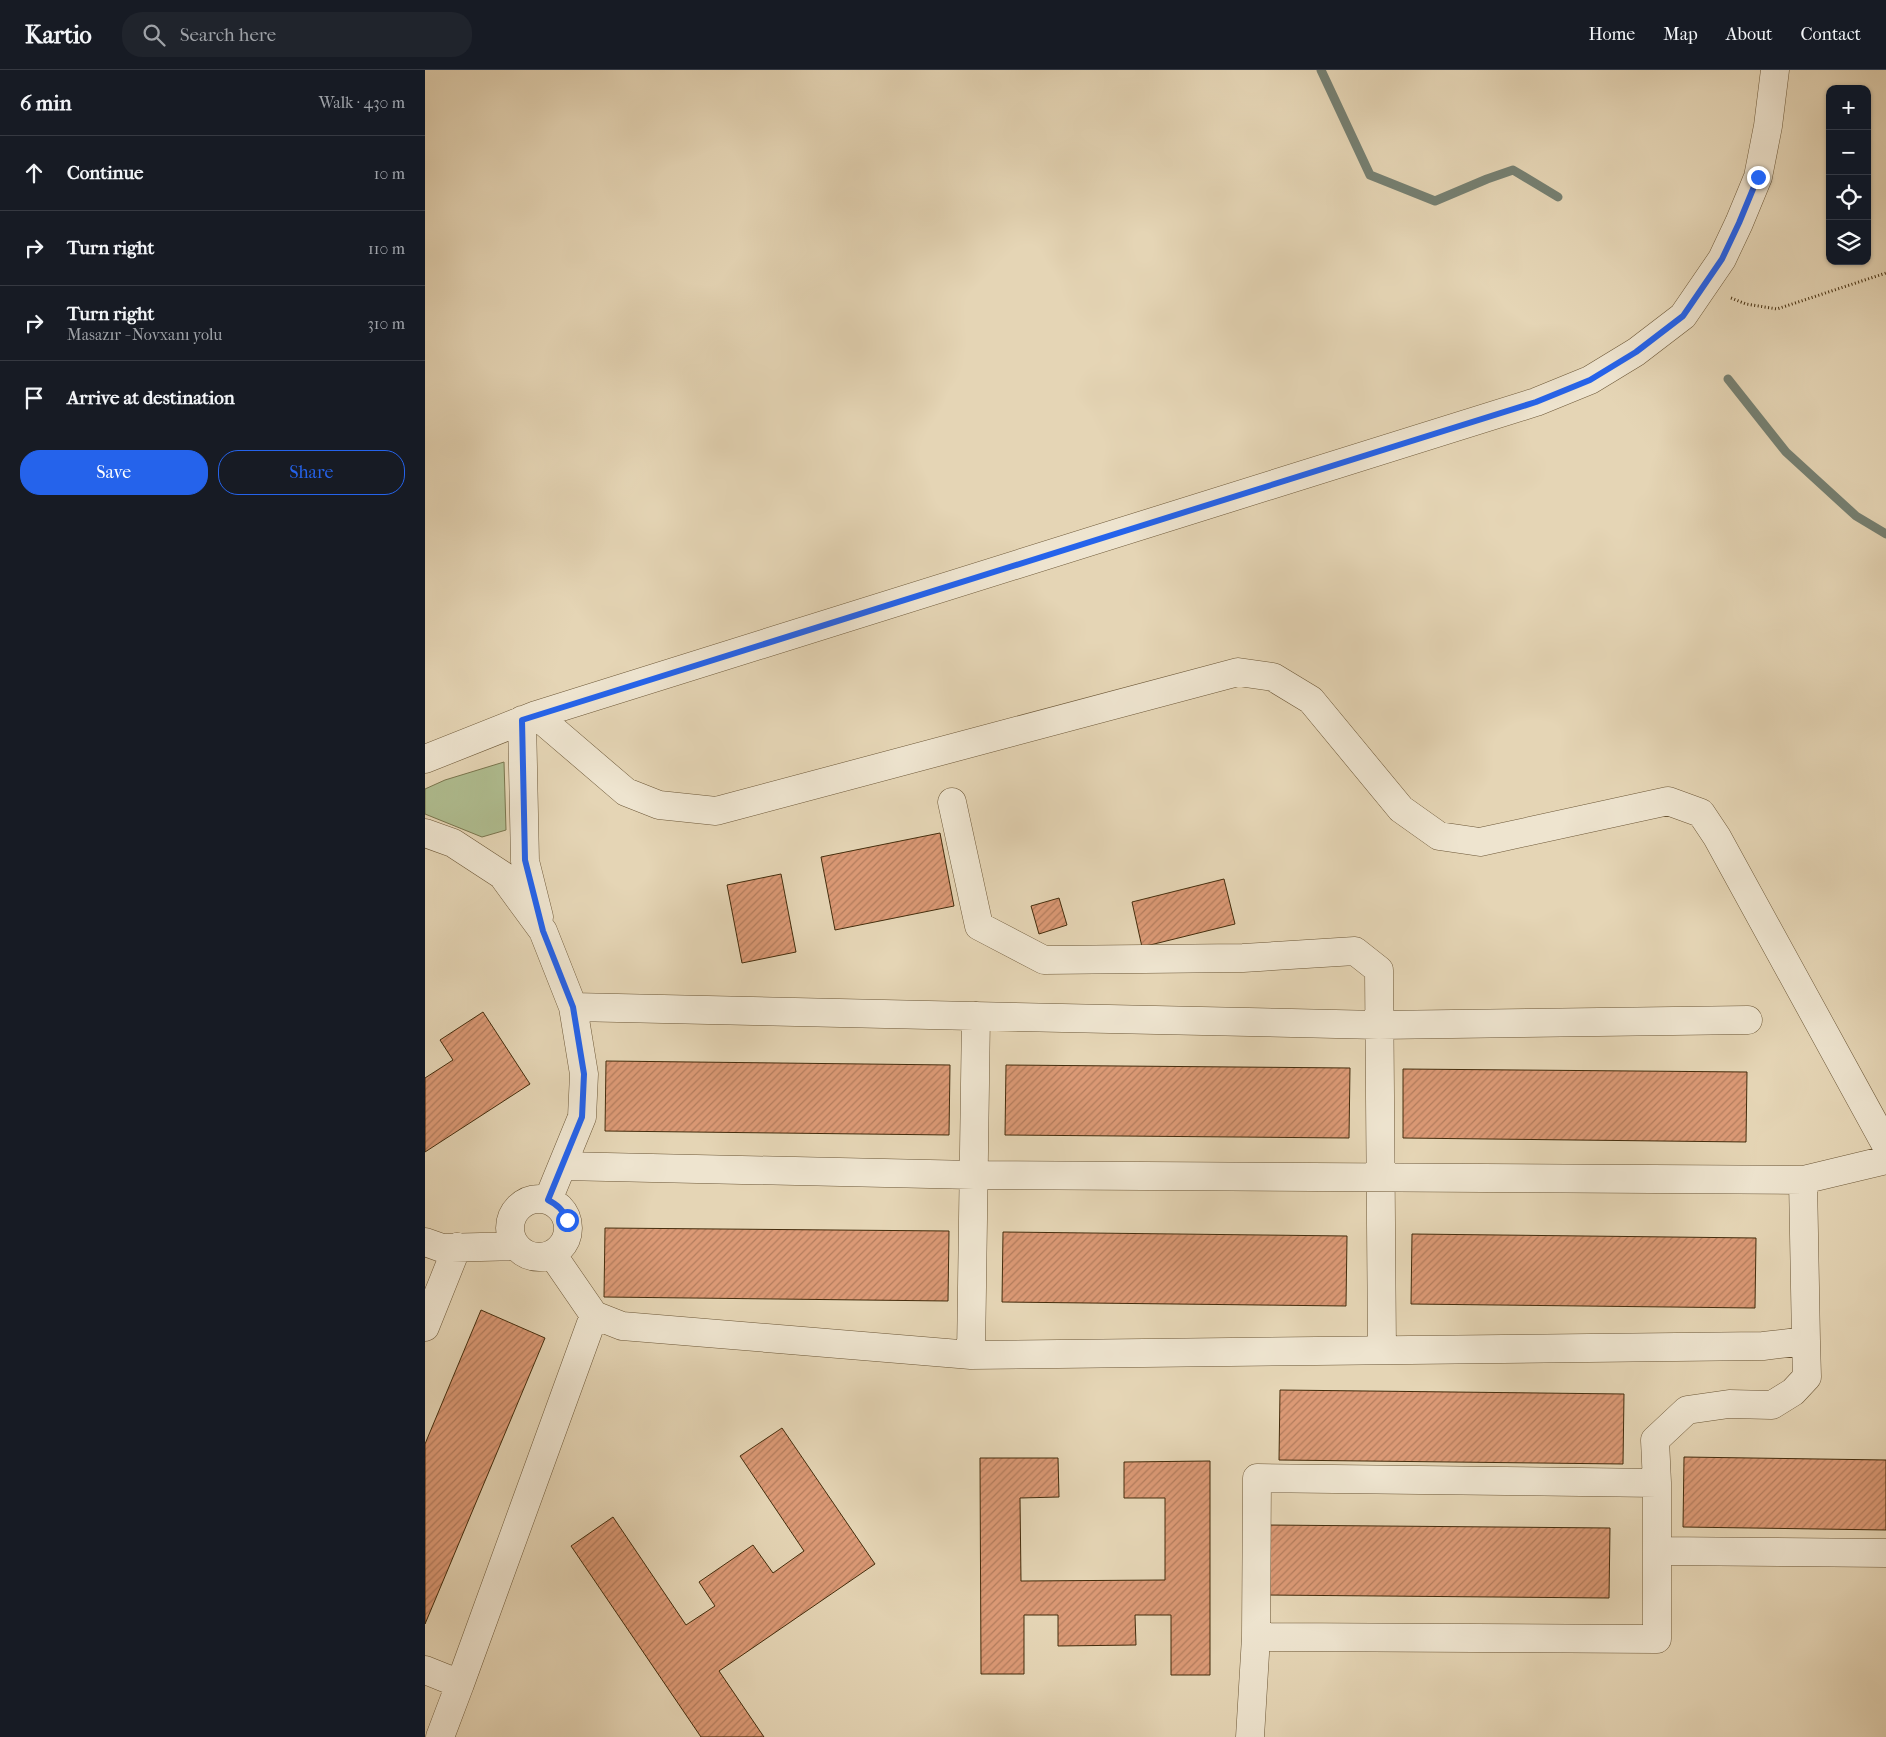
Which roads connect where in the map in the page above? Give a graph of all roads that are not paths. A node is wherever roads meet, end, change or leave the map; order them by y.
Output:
1 (1775, 70) edge
2 (529, 717) junction
3 (425, 759) edge
4 (952, 802) dead end
5 (425, 833) edge
6 (543, 931) junction
7 (573, 1007) junction
8 (975, 1016) junction
9 (1748, 1020) dead end
10 (1379, 1025) junction
11 (1886, 1145) edge
12 (1886, 1160) edge
13 (562, 1166) junction
14 (973, 1175) junction
15 (1380, 1178) junction
16 (1803, 1180) junction
17 (548, 1200) junction
18 (425, 1242) edge
19 (516, 1246) junction
20 (457, 1247) junction
21 (552, 1254) junction
22 (594, 1315) junction
23 (425, 1327) edge
24 (1806, 1340) junction
25 (1382, 1350) junction
26 (971, 1355) junction
27 (1657, 1483) junction
28 (1657, 1551) junction
29 (1886, 1553) edge
30 (1256, 1637) junction
31 (425, 1670) edge
32 (459, 1684) junction
33 (440, 1737) edge
34 (1250, 1737) edge

1 - 2 street
2 - 3 street
2 - 6 street
2 - 11 street
4 - 10 street
5 - 6 street
6 - 7 street
7 - 8 street
7 - 13 street
8 - 10 street
8 - 14 street
9 - 10 street
10 - 15 street
12 - 16 street
13 - 14 street
13 - 17 street
14 - 15 street
14 - 26 street
15 - 16 street
15 - 25 street
16 - 24 street
17 - 19 street
17 - 21 street
18 - 20 street
19 - 20 street
19 - 21 street
20 - 23 street
21 - 22 street
22 - 26 street
22 - 32 street
24 - 25 street
24 - 27 street
25 - 26 street
27 - 28 street
27 - 30 street
28 - 29 street
28 - 30 street
30 - 34 street
31 - 32 street
32 - 33 street

